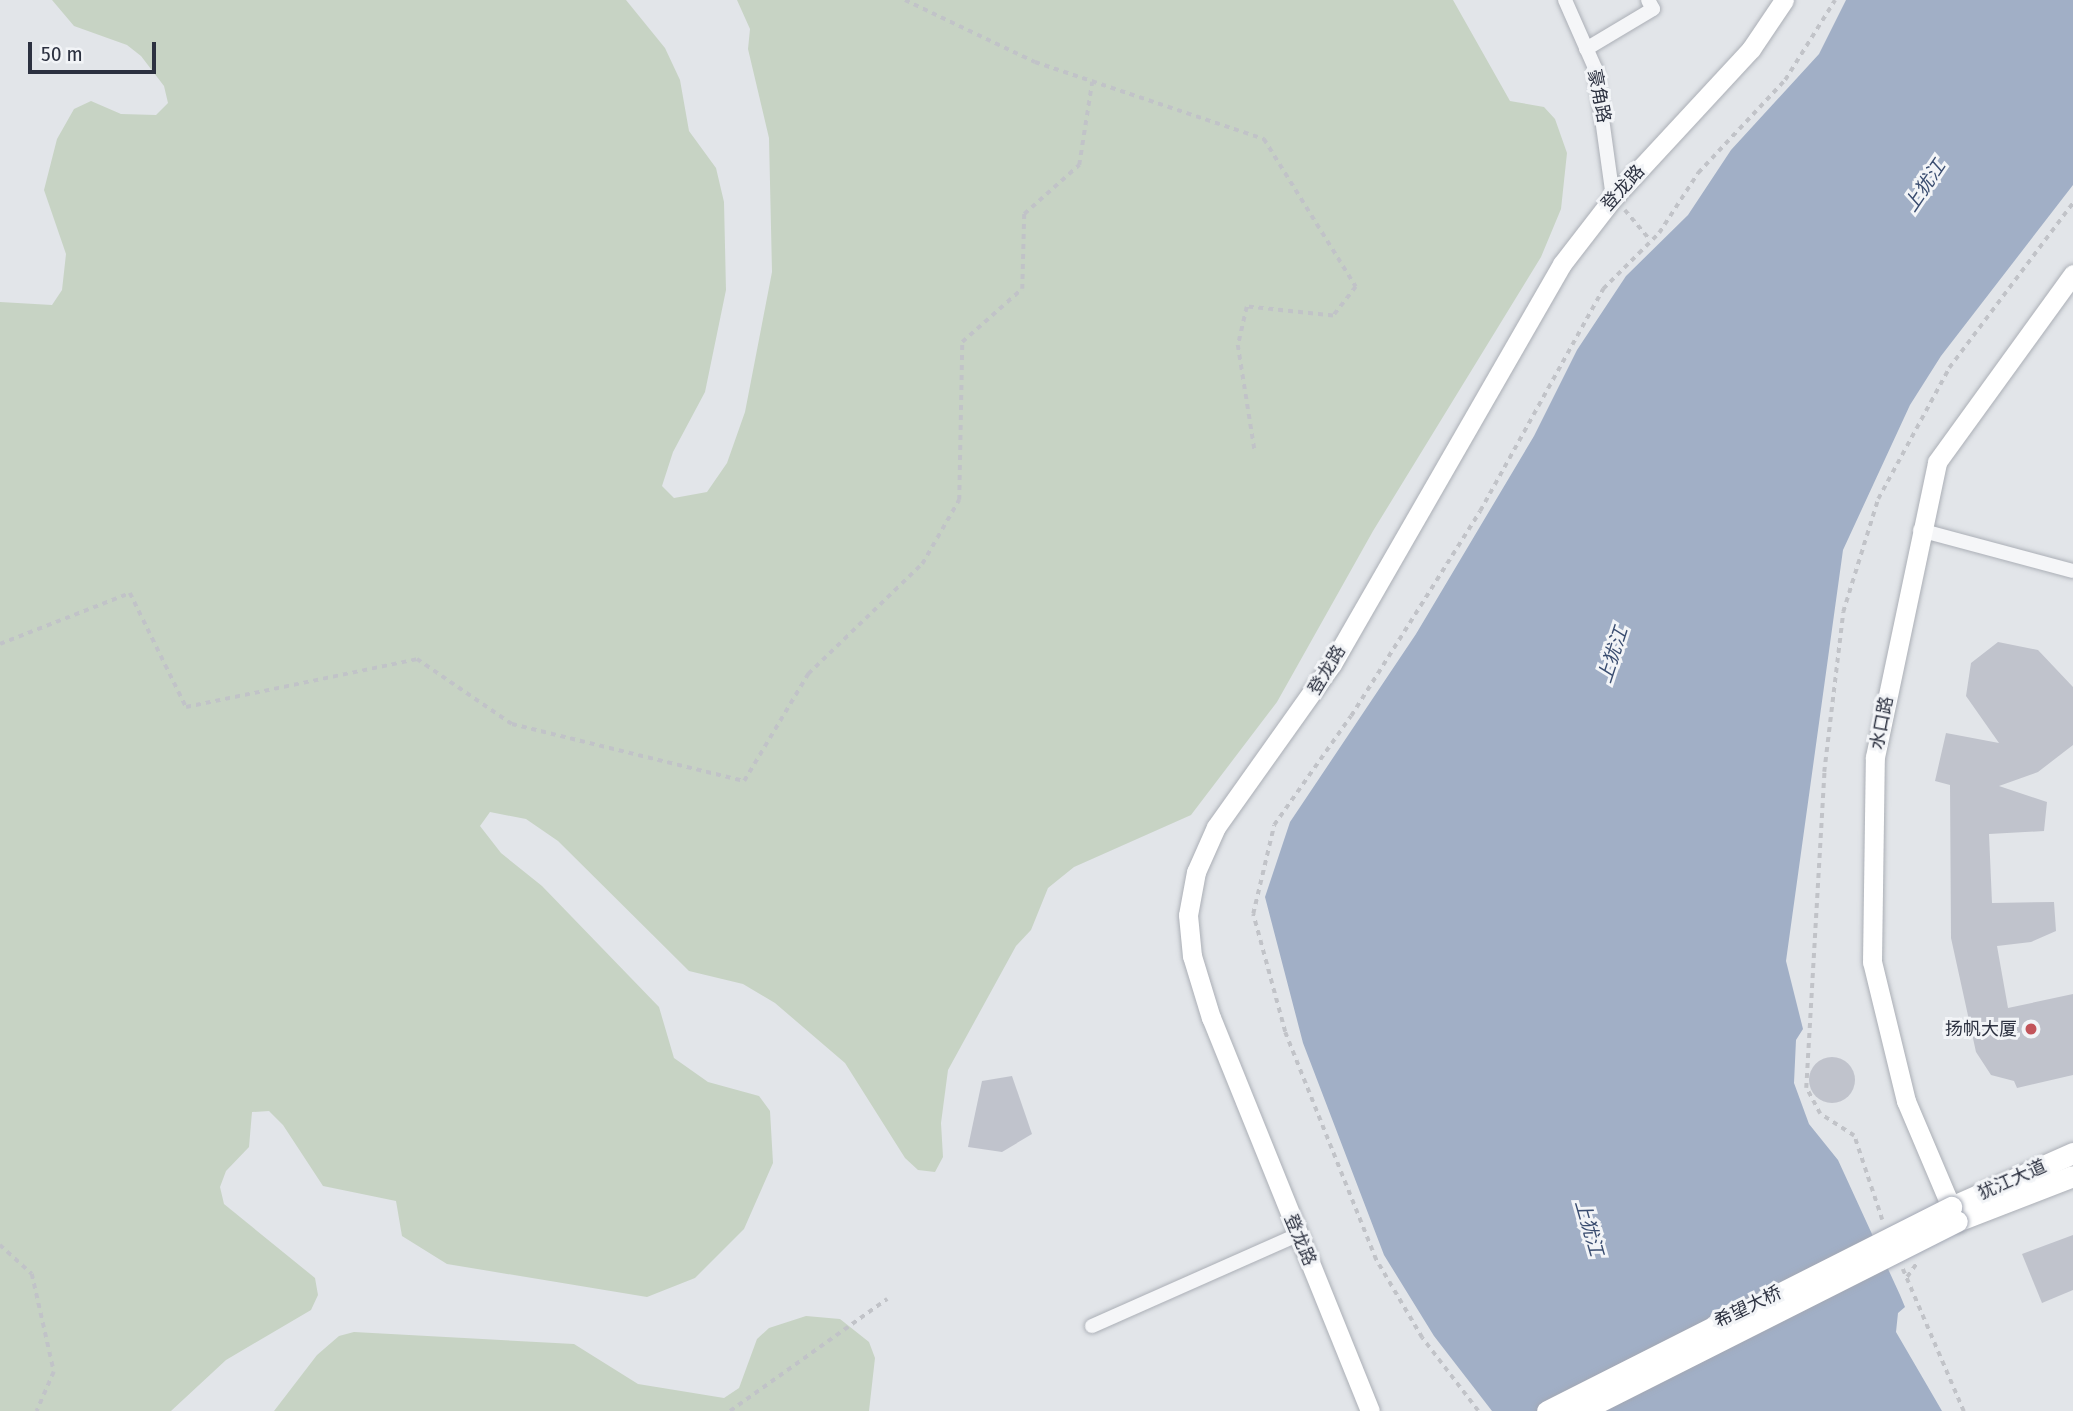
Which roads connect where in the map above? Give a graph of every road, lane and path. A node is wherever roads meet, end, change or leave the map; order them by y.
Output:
1 (905, 0) edge
2 (1564, 0) edge
3 (1648, 0) edge
4 (1784, 0) edge
5 (1835, 0) edge
6 (1586, 49) junction
7 (1092, 82) junction
8 (1617, 202) junction
9 (1651, 240) junction
10 (2073, 274) edge
11 (1255, 452) dead end
12 (1920, 530) junction
13 (2073, 571) edge
14 (0, 644) edge
15 (2073, 1153) edge
16 (2073, 1176) edge
17 (1954, 1214) junction
18 (1297, 1235) junction
19 (0, 1245) edge
20 (887, 1299) dead end
21 (1092, 1326) dead end
22 (37, 1411) edge
23 (730, 1411) edge
24 (1370, 1411) edge
25 (1478, 1411) edge
26 (1547, 1411) edge
27 (1581, 1411) edge

1 - 7 path
2 - 6 street, 豪角路
3 - 6 street
4 - 8 street, 登龙路
5 - 9 path
6 - 8 street, 豪角路
7 - 11 path
7 - 14 path
8 - 9 path
8 - 18 street, 登龙路
9 - 25 path
10 - 12 street, 水口路
12 - 13 street
12 - 17 street, 水口路
15 - 17 main road, 犹江大道
16 - 17 main road, 犹江大道
17 - 26 main road, 希望大桥, bridge
17 - 27 main road, 希望大桥, bridge
18 - 21 street
18 - 24 street, 登龙路
19 - 22 path
20 - 23 path

